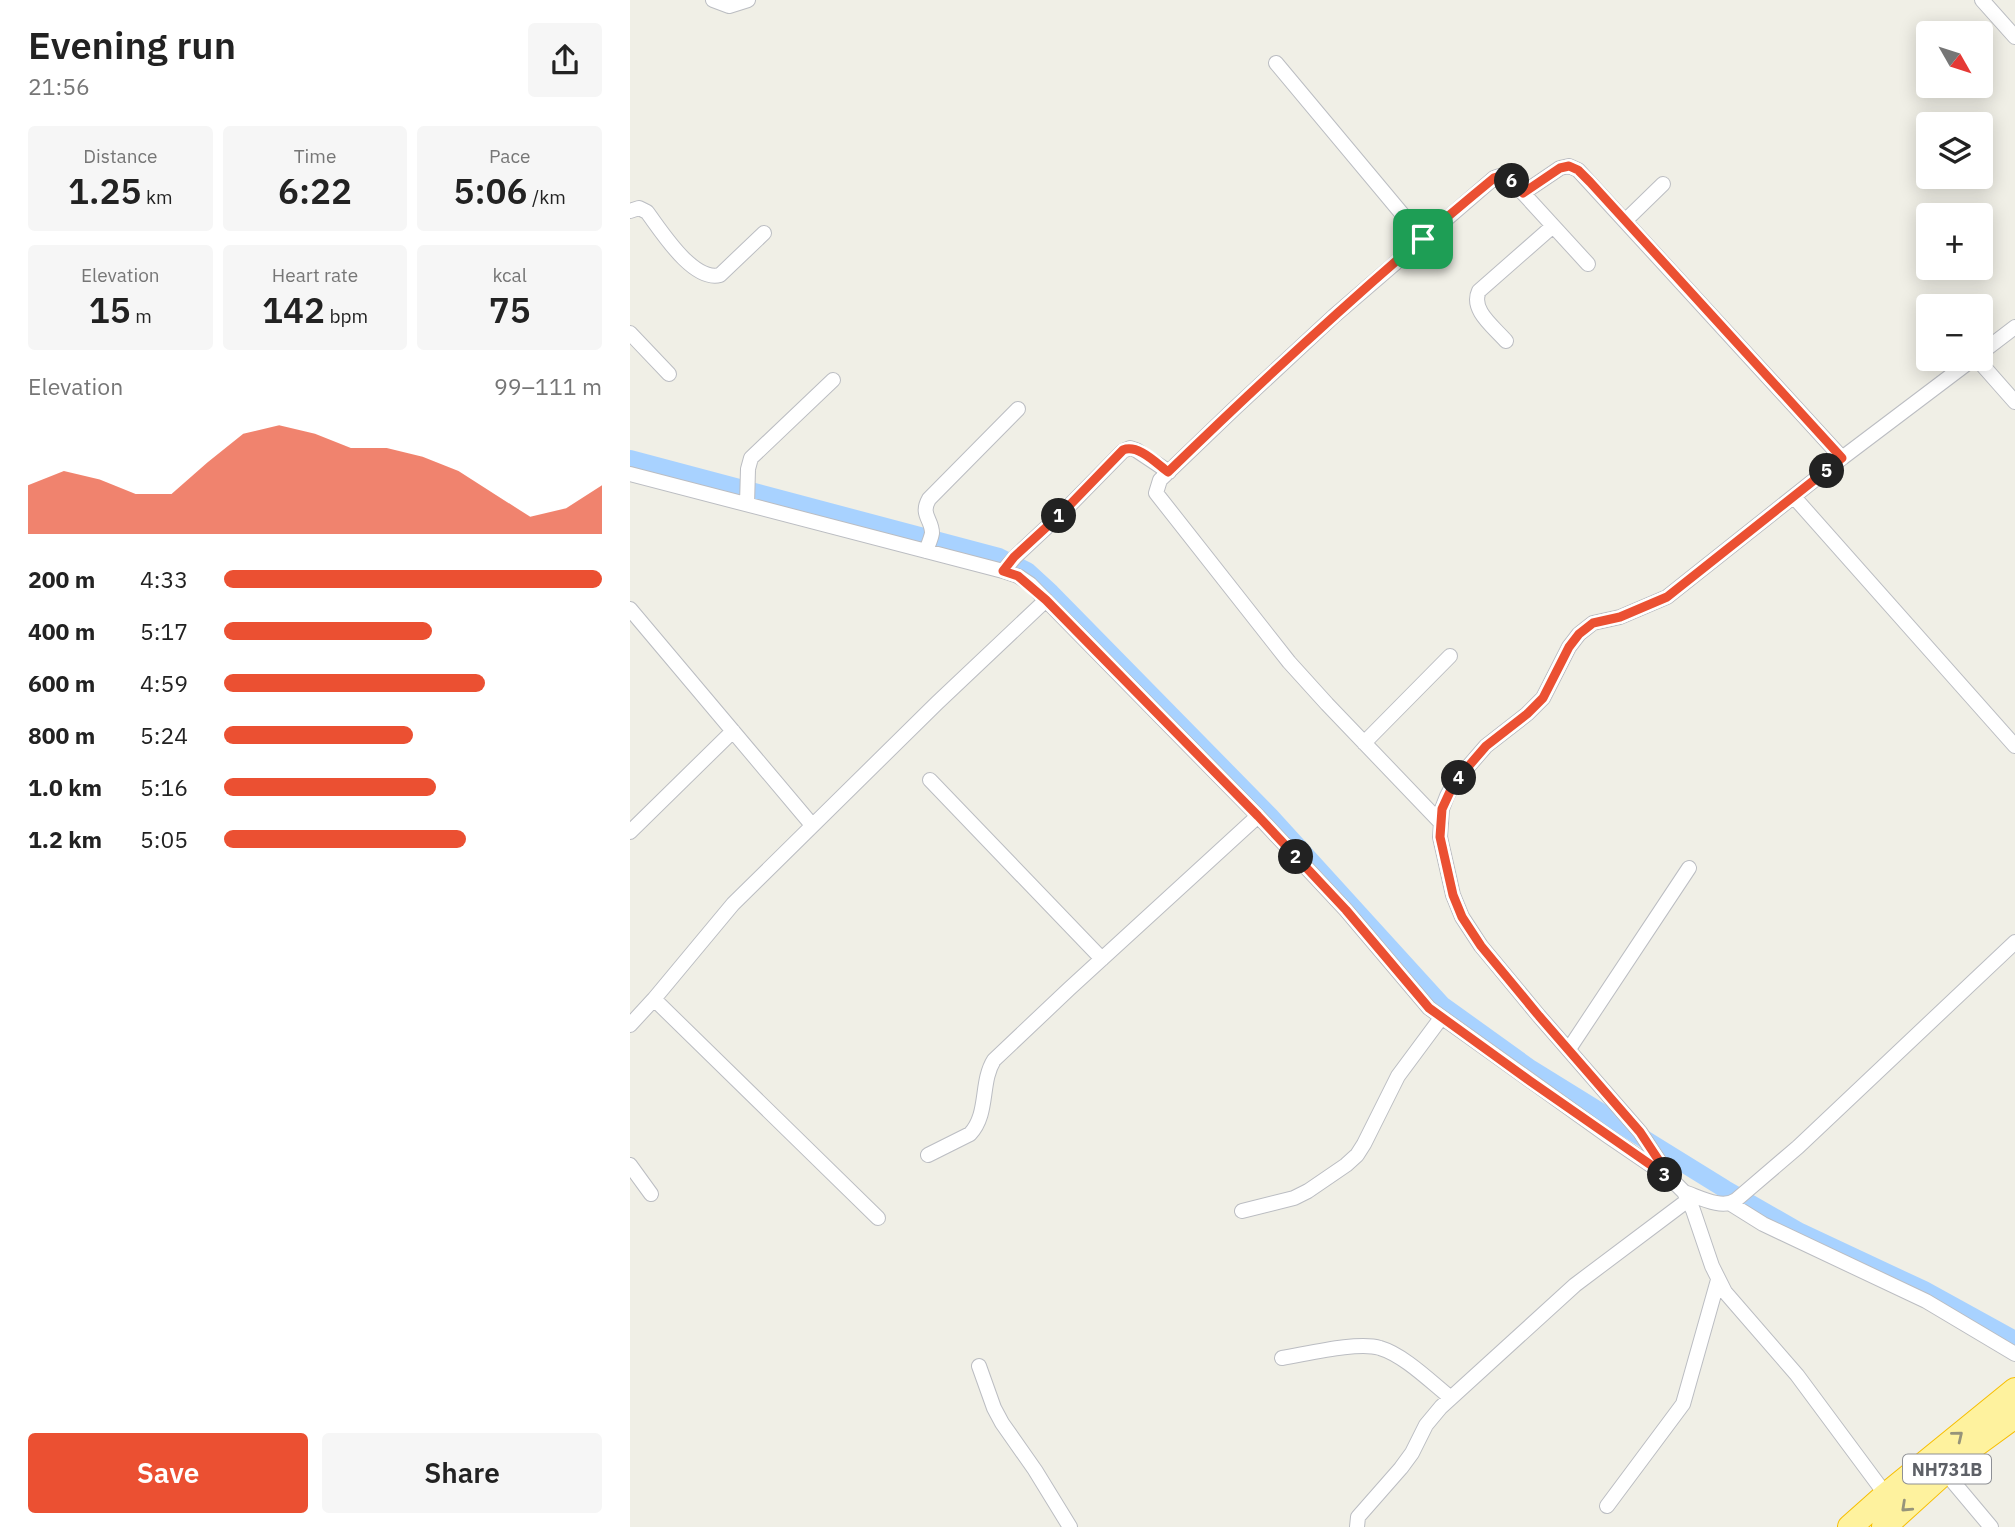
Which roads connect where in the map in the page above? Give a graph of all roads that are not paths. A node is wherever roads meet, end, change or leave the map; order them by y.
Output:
1 (713, 0) edge
2 (748, 0) edge
3 (1982, 0) edge
4 (2015, 37) edge
5 (1276, 62) dead end
6 (1662, 184) dead end
7 (1523, 193) junction
8 (630, 211) edge
9 (1625, 221) junction
10 (1553, 226) junction
11 (764, 233) dead end
12 (1423, 239) junction
13 (1588, 264) dead end
14 (2015, 327) edge
15 (633, 341) edge
16 (1506, 341) dead end
17 (1993, 344) edge
18 (1959, 371) edge
19 (1986, 371) edge
20 (670, 374) dead end
21 (833, 380) dead end
22 (2015, 402) edge
23 (1018, 409) dead end
24 (1842, 458) junction
25 (1168, 472) junction
26 (630, 474) edge
27 (747, 494) junction
28 (1794, 497) junction
29 (929, 543) junction
30 (1008, 565) junction
31 (1046, 600) junction
32 (632, 615) edge
33 (1450, 656) dead end
34 (733, 731) junction
35 (1364, 743) junction
36 (2015, 746) edge
37 (930, 780) dead end
38 (1258, 816) junction
39 (1441, 823) junction
40 (812, 825) junction
41 (630, 832) edge
42 (1689, 867) dead end
43 (2015, 942) edge
44 (1102, 959) junction
45 (654, 999) junction
46 (1441, 1018) junction
47 (630, 1025) edge
48 (1569, 1049) junction
49 (929, 1155) dead end
50 (630, 1165) edge
51 (1671, 1179) junction
52 (651, 1194) dead end
53 (1686, 1196) junction
54 (1737, 1199) junction
55 (1242, 1211) dead end
56 (878, 1218) dead end
57 (1718, 1280) junction
58 (2015, 1354) edge
59 (1282, 1358) dead end
60 (979, 1366) dead end
61 (2015, 1390) edge
62 (1451, 1398) junction
63 (2015, 1416) edge
64 (1944, 1471) junction
65 (1886, 1495) junction
66 (1608, 1506) dead end
67 (1070, 1527) edge
68 (1357, 1527) edge
69 (1850, 1527) edge
70 (1884, 1527) edge
71 (1991, 1527) edge

1 - 2 street
3 - 4 street
5 - 12 street
6 - 9 street
7 - 9 street
7 - 10 street
7 - 12 street
8 - 11 street
9 - 24 street
10 - 13 street
10 - 16 street
12 - 25 street
14 - 17 street
15 - 20 street
18 - 24 street
19 - 22 street
21 - 27 street
23 - 29 street
24 - 28 street
25 - 30 street
25 - 35 street
26 - 27 street
27 - 29 street
28 - 36 street
28 - 39 street
29 - 30 street
30 - 31 street
31 - 38 street
31 - 40 street
32 - 34 street
33 - 35 street
34 - 40 street
34 - 41 street
35 - 39 street
37 - 44 street
38 - 44 street
38 - 46 street
39 - 48 street
40 - 45 street
42 - 48 street
43 - 54 street
44 - 49 street
45 - 47 street
45 - 56 street
46 - 51 street
46 - 55 street
48 - 51 street
50 - 52 street
51 - 53 street
53 - 54 street
53 - 57 street
53 - 62 street
54 - 58 street
57 - 65 street
57 - 66 street
59 - 62 street
60 - 67 street
65 -> 61 highway
62 - 68 street
63 - 64 highway, NH731B
64 -> 70 highway, NH731B
64 - 71 street
65 - 69 highway

